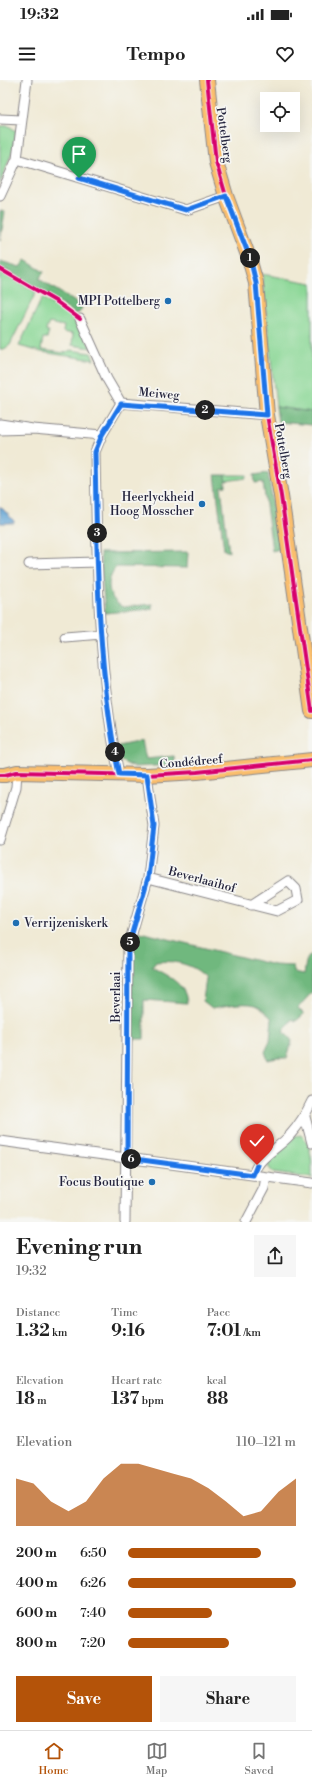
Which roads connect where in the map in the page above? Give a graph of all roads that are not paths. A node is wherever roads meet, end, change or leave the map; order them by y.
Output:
1 (26, 80) edge
2 (207, 80) edge
3 (0, 119) edge
4 (22, 120) junction
5 (17, 159) junction
6 (0, 196) edge
7 (226, 196) junction
8 (80, 319) dead end
9 (121, 404) junction
10 (267, 415) junction
11 (0, 424) edge
12 (33, 428) junction
13 (0, 430) edge
14 (102, 435) junction
15 (98, 562) junction
16 (29, 564) dead end
17 (102, 634) junction
18 (65, 637) dead end
19 (312, 711) edge
20 (312, 760) edge
21 (0, 766) edge
22 (17, 772) junction
23 (119, 774) junction
24 (0, 775) edge
25 (147, 775) junction
26 (0, 840) edge
27 (148, 878) junction
28 (251, 905) junction
29 (312, 1101) edge
30 (305, 1117) junction
31 (0, 1142) edge
32 (312, 1143) edge
33 (127, 1158) junction
34 (253, 1175) junction
35 (266, 1177) junction
36 (312, 1183) edge
37 (125, 1222) edge
38 (246, 1222) edge

1 - 4 street
2 - 7 main road, Pottelberg
3 - 4 street
4 - 5 street
5 - 6 street
5 - 7 street
7 - 10 main road, Pottelberg
8 - 9 street
9 - 10 street, Meiweg
9 - 14 street
10 - 19 main road, Pottelberg
11 - 12 street
12 - 13 street
12 - 14 street
14 - 15 street
15 - 16 street
15 - 17 street
17 - 18 street
17 - 23 street
20 - 25 main road, Condédreef
21 - 22 main road, Condédreef
22 - 23 main road, Condédreef
22 - 24 main road, Condédreef
22 - 26 street
23 - 25 main road, Condédreef
25 - 27 street, Beverlaai
27 - 28 street, Beverlaaihof
27 - 33 street, Beverlaai
28 - 28 street, Beverlaaihof
29 - 30 street
30 - 32 street
30 - 34 street
31 - 33 street
33 - 34 street
33 - 37 street, Beverlaai
34 - 35 street
35 - 36 street
35 - 38 street

